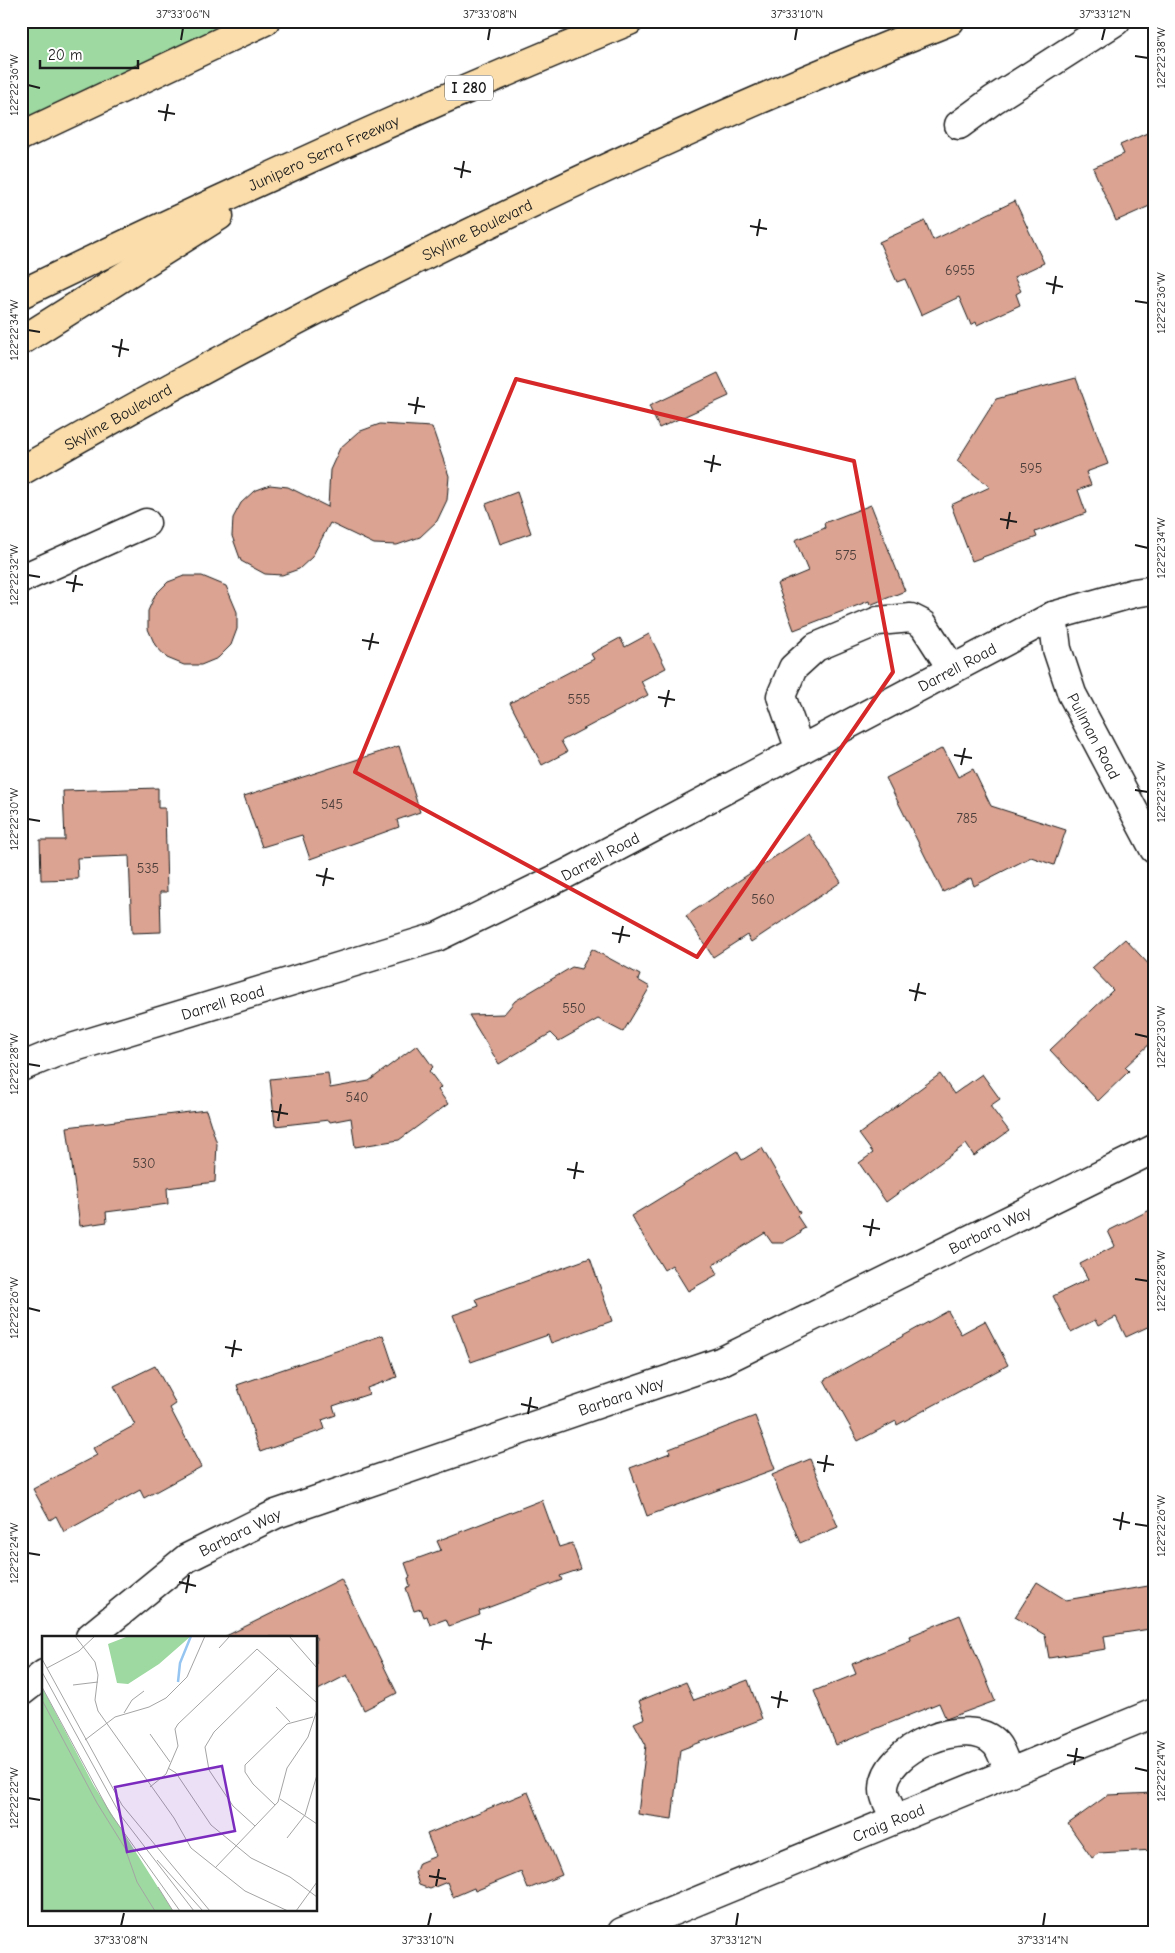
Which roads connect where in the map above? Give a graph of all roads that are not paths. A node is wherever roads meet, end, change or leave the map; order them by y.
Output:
1 (265, 21) edge
2 (629, 21) edge
3 (950, 21) edge
4 (1116, 21) edge
5 (959, 125) dead end
6 (21, 136) edge
7 (311, 157) junction
8 (21, 294) edge
9 (21, 341) edge
10 (21, 471) edge
11 (146, 522) dead end
12 (21, 579) edge
13 (1154, 590) edge
14 (1053, 616) junction
15 (952, 669) junction
16 (800, 750) junction
17 (1154, 849) edge
18 (21, 1067) edge
19 (1154, 1149) edge
20 (91, 1636) edge
21 (42, 1676) edge
22 (21, 1692) edge
23 (1154, 1713) edge
24 (1009, 1772) junction
25 (896, 1819) junction
26 (622, 1932) edge

1 - 6 main road
2 - 7 main road, Junipero Serra Freeway / I 280
3 - 10 main road, Skyline Boulevard
4 - 5 street
7 - 8 main road, Junipero Serra Freeway / I 280
7 - 9 main road
11 - 12 street
13 - 14 street, Darrell Road
14 - 15 street, Darrell Road
14 - 17 street, Pullman Road
15 - 16 street, Darrell Road
15 - 16 street
16 - 18 street, Darrell Road
19 - 20 street, Barbara Way
21 - 22 street
23 - 24 street, Craig Road
24 - 25 street, Craig Road
24 - 25 street
25 - 26 street, Craig Road

